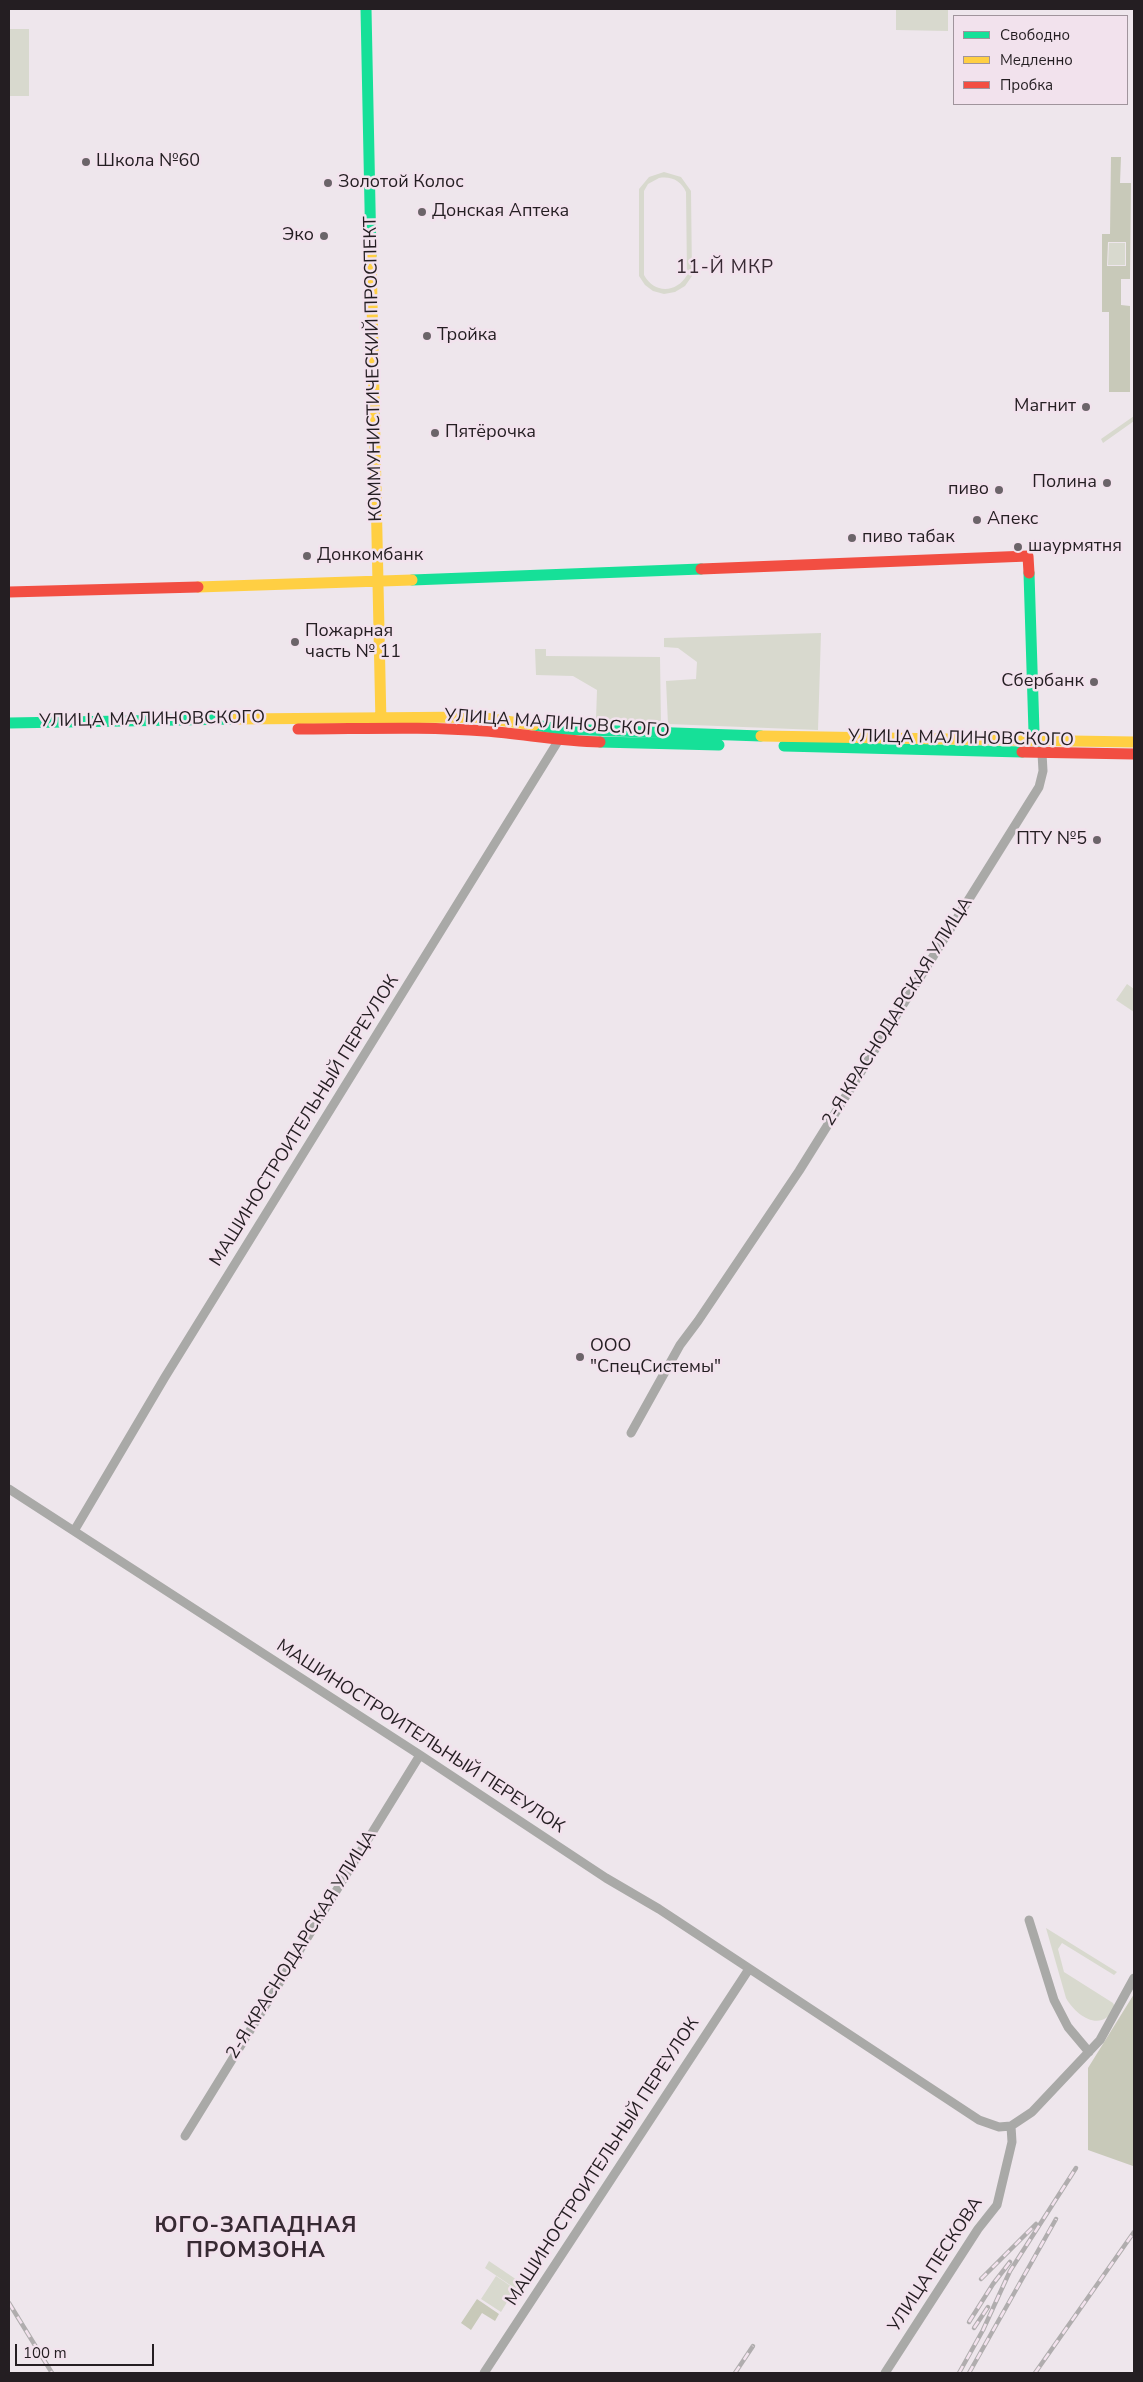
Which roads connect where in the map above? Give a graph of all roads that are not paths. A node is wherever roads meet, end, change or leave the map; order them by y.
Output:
1 (366, 9) edge
2 (378, 580) junction
3 (9, 592) edge
4 (9, 723) edge
5 (381, 723) junction
6 (560, 728) junction
7 (9, 732) edge
8 (560, 740) junction
9 (1036, 741) junction
10 (1134, 742) edge
11 (1042, 753) junction
12 (1134, 754) edge
13 (631, 1433) dead end
14 (9, 1489) edge
15 (74, 1530) junction
16 (420, 1754) junction
17 (1029, 1920) dead end
18 (749, 1969) junction
19 (1134, 1978) edge
20 (1088, 2052) junction
21 (1011, 2126) junction
22 (185, 2136) dead end
23 (484, 2373) edge
24 (885, 2373) edge

1 - 2 main road, КОММУНИСТИЧЕСКИЙ ПРОСПЕКТ
2 - 3 main road
2 - 5 main road, КОММУНИСТИЧЕСКИЙ ПРОСПЕКТ
2 - 9 main road, 2-Я КРАСНОДАРСКАЯ УЛИЦА
4 - 5 main road, УЛИЦА МАЛИНОВСКОГО
5 - 6 main road, УЛИЦА МАЛИНОВСКОГО
5 - 7 main road, УЛИЦА МАЛИНОВСКОГО
5 - 8 main road, УЛИЦА МАЛИНОВСКОГО
6 - 8 street
6 - 9 main road, УЛИЦА МАЛИНОВСКОГО
8 - 11 main road, УЛИЦА МАЛИНОВСКОГО
8 - 15 street, МАШИНОСТРОИТЕЛЬНЫЙ ПЕРЕУЛОК
9 - 10 main road, УЛИЦА МАЛИНОВСКОГО
9 - 11 main road, 2-Я КРАСНОДАРСКАЯ УЛИЦА
11 - 12 main road, УЛИЦА МАЛИНОВСКОГО
11 - 13 street, 2-Я КРАСНОДАРСКАЯ УЛИЦА
14 - 15 street, МАШИНОСТРОИТЕЛЬНЫЙ ПЕРЕУЛОК
15 - 16 street, МАШИНОСТРОИТЕЛЬНЫЙ ПЕРЕУЛОК
16 - 18 street, МАШИНОСТРОИТЕЛЬНЫЙ ПЕРЕУЛОК
16 - 22 street, 2-Я КРАСНОДАРСКАЯ УЛИЦА
17 - 20 street
18 - 21 street, МАШИНОСТРОИТЕЛЬНЫЙ ПЕРЕУЛОК
18 - 23 street, МАШИНОСТРОИТЕЛЬНЫЙ ПЕРЕУЛОК
19 - 20 street
20 - 21 street
21 - 24 street, УЛИЦА ПЕСКОВА

